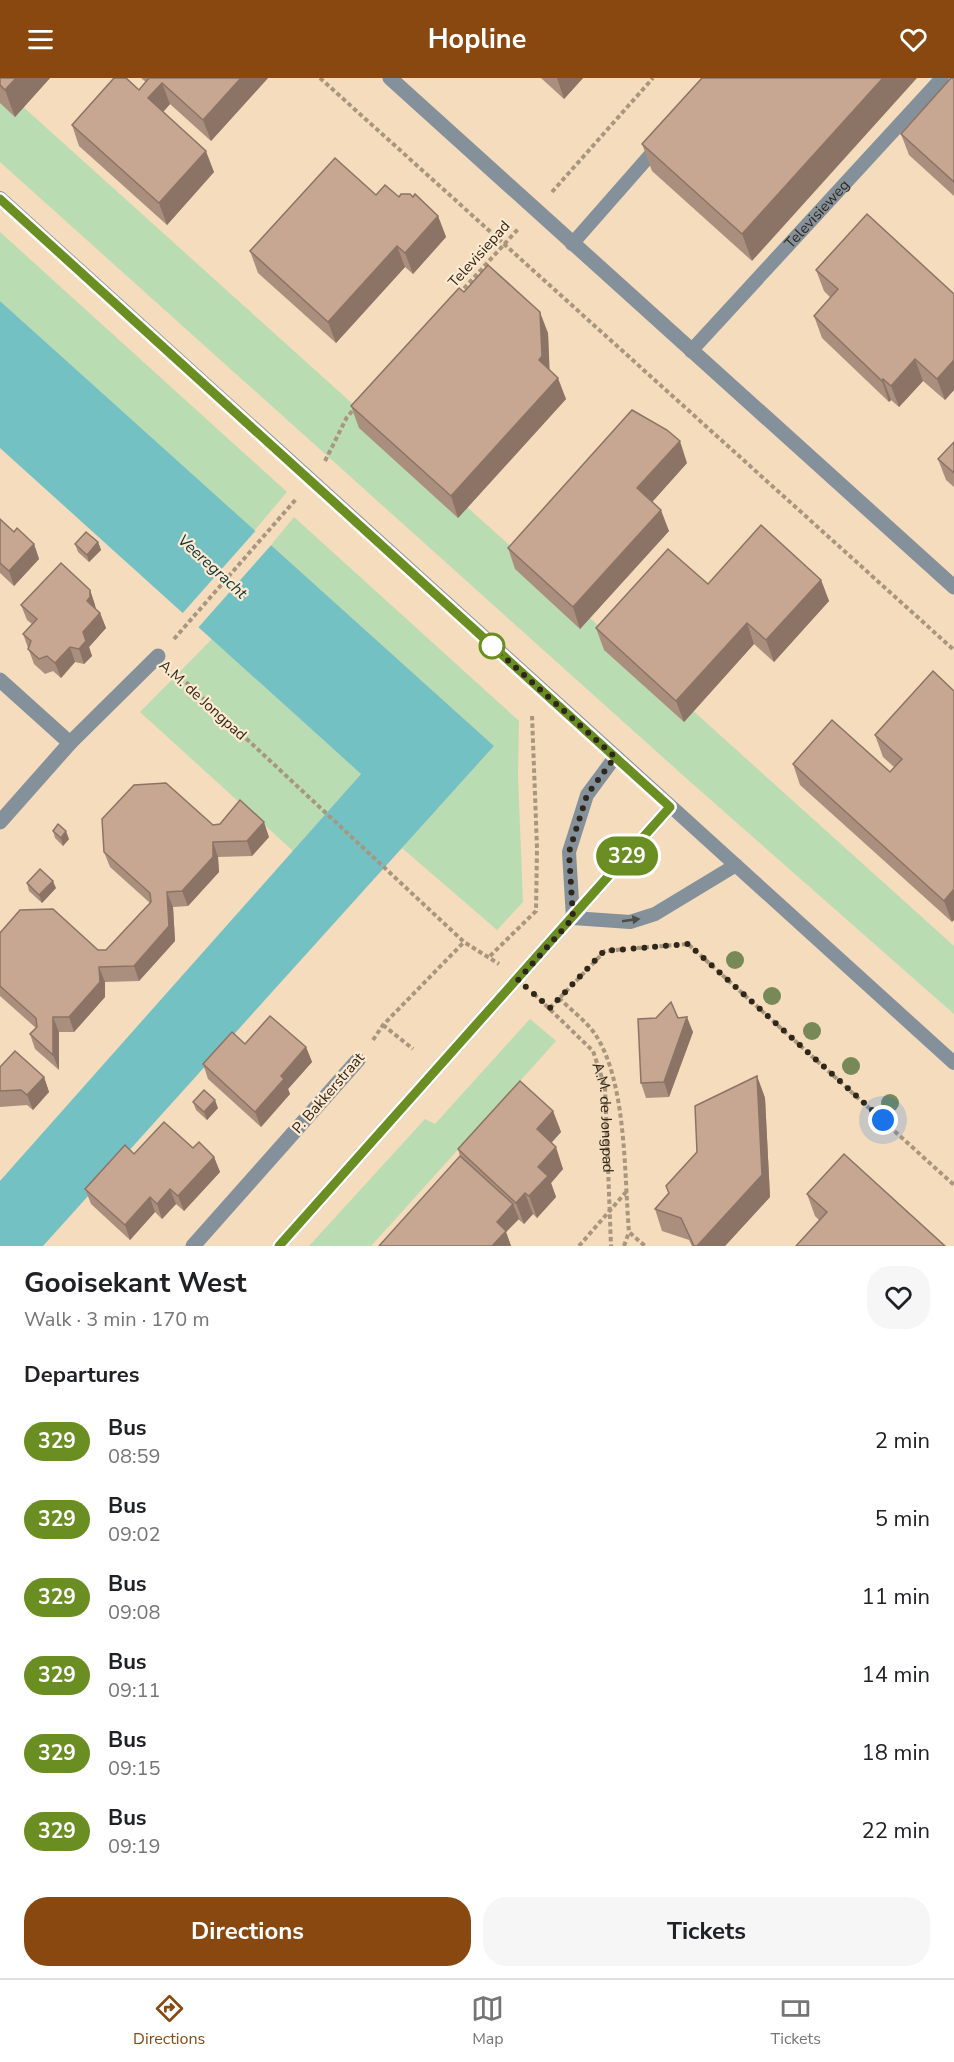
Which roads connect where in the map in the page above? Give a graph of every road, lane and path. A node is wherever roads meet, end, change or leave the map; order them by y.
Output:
1 (320, 78) edge
2 (390, 78) edge
3 (653, 78) edge
4 (942, 78) edge
5 (671, 130) edge
6 (0, 198) edge
7 (535, 210) junction
8 (572, 244) junction
9 (503, 245) junction
10 (456, 297) edge
11 (691, 351) junction
12 (363, 400) edge
13 (312, 482) junction
14 (954, 587) edge
15 (170, 644) dead end
16 (954, 650) edge
17 (158, 656) joint
18 (0, 680) edge
19 (532, 713) dead end
20 (70, 742) junction
21 (615, 757) junction
22 (670, 807) junction
23 (0, 822) edge
24 (736, 865) junction
25 (573, 918) junction
26 (464, 942) junction
27 (490, 956) junction
28 (518, 980) junction
29 (560, 998) junction
30 (550, 1008) junction
31 (383, 1025) junction
32 (413, 1049) dead end
33 (358, 1060) joint
34 (954, 1063) edge
35 (954, 1185) edge
36 (626, 1192) junction
37 (610, 1212) junction
38 (629, 1232) junction
39 (193, 1246) edge
40 (279, 1246) edge
41 (579, 1246) edge
42 (611, 1246) edge
43 (624, 1246) edge
44 (645, 1246) edge

1 - 9 path
2 - 7 street
3 - 7 path, Televisiepad
4 - 11 lane, Televisieweg
5 - 8 lane
6 - 13 lane
7 - 8 street
7 - 9 path, Televisiepad
8 - 11 street
9 - 10 path, Televisiepad
9 - 16 path
11 - 14 street
12 - 13 path
13 - 15 path
13 - 21 lane
17 - 20 street, A.M. de Jongpad
17 - 26 path, A.M. de Jongpad
18 - 20 street
19 - 27 path
20 - 23 street, A.M. de Jongpad
21 - 22 lane
21 - 25 lane
22 - 24 lane
22 - 25 lane
25 -> 24 lane
24 - 34 lane
25 - 28 lane
26 - 27 path, A.M. de Jongpad
26 - 31 path, P. Bakkerstraat
27 - 28 path, A.M. de Jongpad
28 - 30 path, A.M. de Jongpad
28 - 40 lane
29 - 30 path
29 - 35 path
29 - 36 path
30 - 37 path, A.M. de Jongpad
31 - 32 path
31 - 33 path, P. Bakkerstraat
33 - 39 street, P. Bakkerstraat
36 - 37 path
36 - 38 path
37 - 41 path
37 - 42 path, A.M. de Jongpad
38 - 43 path
38 - 44 path

